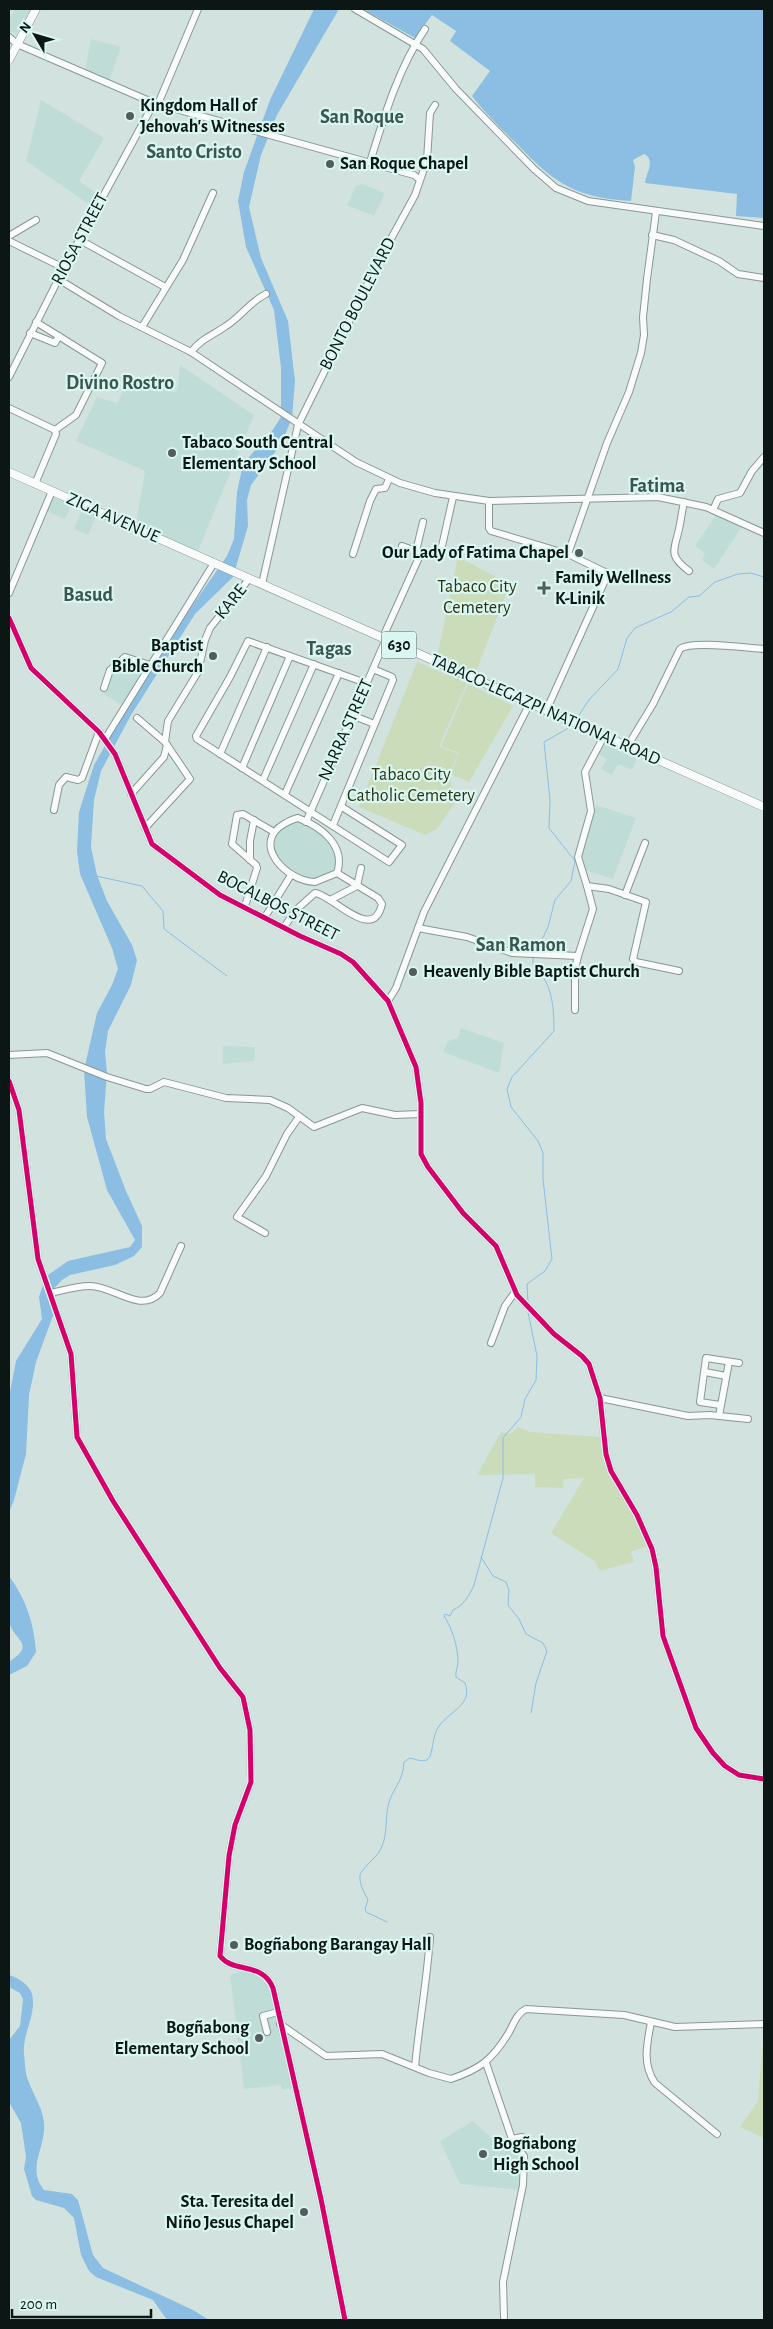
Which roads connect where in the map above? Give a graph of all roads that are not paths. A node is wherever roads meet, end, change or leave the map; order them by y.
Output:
1 (36, 9) edge
2 (198, 9) edge
3 (355, 9) edge
4 (425, 29) dead end
5 (9, 37) edge
6 (416, 43) junction
7 (17, 44) junction
8 (9, 60) edge
9 (156, 104) junction
10 (435, 105) dead end
11 (370, 162) junction
12 (419, 179) junction
13 (213, 193) dead end
14 (656, 212) junction
15 (36, 220) dead end
16 (764, 226) edge
17 (9, 236) edge
18 (652, 236) junction
19 (80, 240) junction
20 (9, 241) edge
21 (64, 268) junction
22 (764, 278) edge
23 (58, 279) junction
24 (165, 287) junction
25 (266, 294) dead end
26 (36, 322) junction
27 (142, 327) junction
28 (30, 333) junction
29 (59, 336) junction
30 (191, 352) junction
31 (9, 377) edge
32 (9, 408) edge
33 (296, 423) junction
34 (56, 430) junction
35 (764, 457) edge
36 (9, 472) edge
37 (389, 478) junction
38 (34, 484) junction
39 (52, 491) junction
40 (452, 497) junction
41 (586, 499) junction
42 (488, 501) junction
43 (684, 502) junction
44 (713, 510) junction
45 (423, 522) dead end
46 (764, 533) edge
47 (402, 546) dead end
48 (419, 552) junction
49 (354, 554) dead end
50 (568, 554) junction
51 (215, 564) junction
52 (689, 570) dead end
53 (249, 579) junction
54 (262, 584) junction
55 (9, 593) edge
56 (9, 618) edge
57 (384, 638) junction
58 (266, 647) junction
59 (764, 649) edge
60 (290, 656) junction
61 (314, 664) junction
62 (150, 665) junction
63 (373, 669) junction
64 (339, 673) junction
65 (366, 683) junction
66 (104, 688) dead end
67 (530, 704) junction
68 (546, 711) junction
69 (352, 715) junction
70 (137, 718) dead end
71 (374, 724) junction
72 (99, 732) junction
73 (604, 736) junction
74 (106, 740) junction
75 (166, 744) junction
76 (627, 747) junction
77 (220, 754) junction
78 (242, 768) junction
79 (263, 780) junction
80 (131, 794) junction
81 (285, 794) junction
82 (342, 807) junction
83 (764, 807) edge
84 (54, 810) dead end
85 (311, 811) junction
86 (254, 820) junction
87 (306, 822) junction
88 (333, 825) junction
89 (145, 828) junction
90 (274, 832) junction
91 (645, 843) dead end
92 (250, 860) junction
93 (361, 868) dead end
94 (337, 873) junction
95 (291, 875) junction
96 (315, 882) junction
97 (357, 886) junction
98 (588, 886) junction
99 (315, 893) junction
100 (625, 895) junction
101 (330, 900) junction
102 (245, 906) junction
103 (265, 917) junction
104 (284, 927) junction
105 (418, 928) junction
106 (578, 956) junction
107 (679, 971) dead end
108 (388, 1001) junction
109 (575, 1010) dead end
110 (9, 1055) edge
111 (9, 1081) edge
112 (420, 1114) junction
113 (299, 1117) junction
114 (265, 1233) dead end
115 (181, 1246) dead end
116 (50, 1291) junction
117 (515, 1292) junction
118 (491, 1343) dead end
119 (729, 1362) junction
120 (739, 1363) dead end
121 (705, 1372) junction
122 (726, 1376) junction
123 (600, 1398) junction
124 (720, 1405) junction
125 (719, 1416) junction
126 (748, 1419) dead end
127 (764, 1779) edge
128 (430, 1937) dead end
129 (278, 2012) junction
130 (651, 2022) junction
131 (280, 2024) junction
132 (764, 2024) edge
133 (267, 2032) dead end
134 (486, 2063) junction
135 (415, 2067) junction
136 (717, 2134) dead end
137 (522, 2137) dead end
138 (512, 2139) junction
139 (504, 2317) dead end
140 (344, 2320) edge

1 - 7 main road
2 - 9 street, RIOSA STREET
3 - 6 street
4 - 6 street
5 - 7 street
6 - 11 street
6 - 14 street
7 - 8 main road
7 - 9 street
9 - 11 street
9 - 19 street, RIOSA STREET
10 - 12 street, BONTO BOULEVARD
11 - 12 street
12 - 33 street, BONTO BOULEVARD
13 - 24 street
14 - 16 street
14 - 18 street
15 - 17 street
18 - 22 street
18 - 41 street
19 - 21 street, RIOSA STREET
19 - 24 street
20 - 21 street
21 - 23 street, RIOSA STREET
23 - 26 street, RIOSA STREET
23 - 27 street
24 - 27 street
25 - 30 street
26 - 28 street, RIOSA STREET
26 - 29 street
27 - 30 street
28 - 29 street
28 - 31 street, RIOSA STREET
29 - 34 street
30 - 33 street
32 - 34 street
33 - 37 street
33 - 54 street, BONTO BOULEVARD
34 - 38 street
35 - 44 street
36 - 38 main road, ZIGA AVENUE / 630
37 - 40 street
37 - 49 street
38 - 39 main road, ZIGA AVENUE / 630
39 - 51 main road, ZIGA AVENUE / 630
39 - 55 street
40 - 42 street
40 - 48 street
41 - 42 street
41 - 43 street
41 - 50 street
42 - 50 street
43 - 44 street
43 - 52 street
44 - 46 street
45 - 48 street, NARRA STREET
47 - 48 street
48 - 57 street, NARRA STREET
50 - 68 street
51 - 53 main road, TABACO-LEGAZPI NATIONAL ROAD / 630
51 - 62 street
53 - 54 main road, TABACO-LEGAZPI NATIONAL ROAD / 630
53 - 75 street, KARE
54 - 57 main road, TABACO-LEGAZPI NATIONAL ROAD / 630
56 - 72 street, BOCALBOS STREET
57 - 63 street, NARRA STREET
57 - 67 main road, TABACO-LEGAZPI NATIONAL ROAD / 630
58 - 60 street
58 - 77 street
58 - 77 street
59 - 76 street
60 - 61 street
60 - 78 street
61 - 64 street
61 - 79 street
62 - 66 street
62 - 74 street
63 - 65 street, NARRA STREET
63 - 71 street
64 - 65 street
64 - 81 street
65 - 69 street, NARRA STREET
67 - 68 main road, TABACO-LEGAZPI NATIONAL ROAD / 630
67 - 105 street
68 - 73 main road, TABACO-LEGAZPI NATIONAL ROAD / 630
69 - 71 street
69 - 85 street, NARRA STREET
70 - 75 street
71 - 82 street
72 - 74 street, BOCALBOS STREET
72 - 84 street
73 - 76 main road, TABACO-LEGAZPI NATIONAL ROAD / 630
73 - 98 street
74 - 80 street, BOCALBOS STREET
75 - 80 street, KARE
75 - 89 street
76 - 83 main road, TABACO-LEGAZPI NATIONAL ROAD / 630
77 - 78 street
78 - 79 street
79 - 81 street
80 - 89 street, BOCALBOS STREET
81 - 85 street
82 - 88 street
82 - 88 street
85 - 87 street, NARRA STREET
85 - 88 street
86 - 90 street
86 - 92 street
86 - 92 street
87 - 90 street
87 - 94 street
89 - 102 street, BOCALBOS STREET
90 - 95 street
91 - 100 street
92 - 102 street
93 - 97 street
94 - 96 street
94 - 97 street
95 - 96 street
95 - 103 street
96 - 99 street
97 - 101 street
97 - 101 street
98 - 100 street
98 - 106 street
99 - 101 street
99 - 104 street
100 - 107 street
102 - 103 street, BOCALBOS STREET
103 - 104 street, BOCALBOS STREET
104 - 108 street, BOCALBOS STREET
105 - 106 street
105 - 108 street
106 - 109 street
108 - 112 street, BOCALBOS STREET
110 - 113 street
111 - 116 street
112 - 113 street
112 - 117 street, BOCALBOS STREET
113 - 114 street
115 - 116 street
116 - 129 street
117 - 118 street
117 - 123 street, BOCALBOS STREET
119 - 120 street
119 - 121 street
119 - 122 street
121 - 122 street
121 - 124 street
122 - 124 street
123 - 125 street
123 - 127 street, BOCALBOS STREET
124 - 125 street
125 - 126 street
128 - 135 street
129 - 131 street
129 - 133 street
130 - 132 street
130 - 134 street
130 - 136 street
131 - 135 street
131 - 140 street
134 - 135 street
134 - 138 street
137 - 138 street
138 - 139 street

